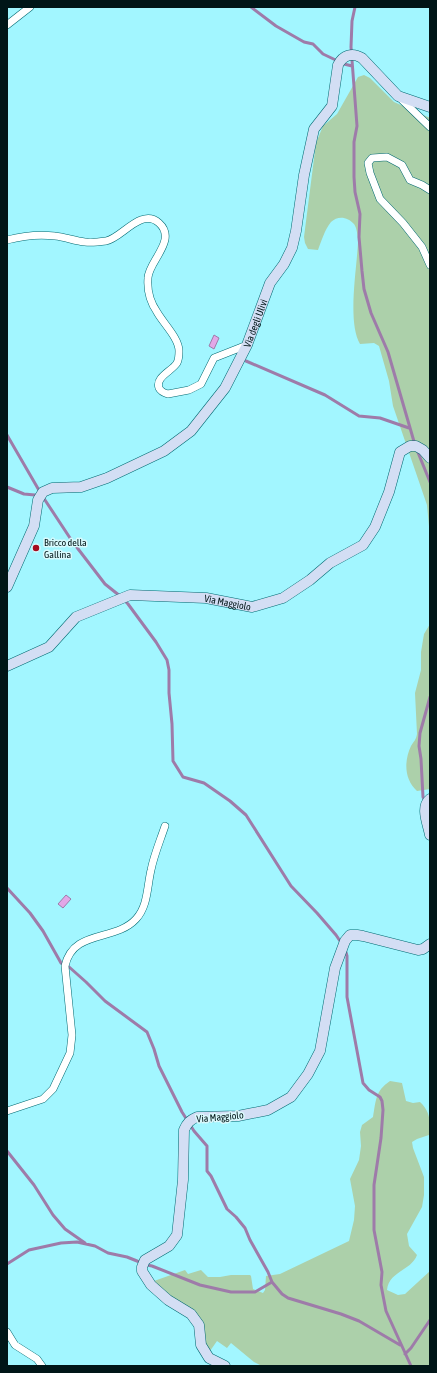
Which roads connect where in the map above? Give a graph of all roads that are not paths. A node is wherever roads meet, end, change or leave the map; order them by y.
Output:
1 (30, 7) edge
2 (7, 25) edge
3 (398, 96) junction
4 (430, 107) edge
5 (430, 127) edge
6 (430, 190) edge
7 (7, 240) edge
8 (430, 265) edge
9 (247, 344) junction
10 (430, 458) edge
11 (7, 587) edge
12 (7, 666) edge
13 (430, 799) edge
14 (164, 826) dead end
15 (430, 835) edge
16 (430, 944) edge
17 (7, 1111) edge
18 (7, 1332) edge
19 (42, 1366) edge
20 (225, 1366) edge

1 - 2 street
3 - 4 street, Via degli Ulivi
3 - 5 street
3 - 9 street, Via degli Ulivi
6 - 8 street
7 - 9 street
9 - 11 street, Via degli Ulivi
10 - 12 street, Via Maggiolo
13 - 15 street
14 - 17 street
16 - 20 street, Via Maggiolo
18 - 19 street

